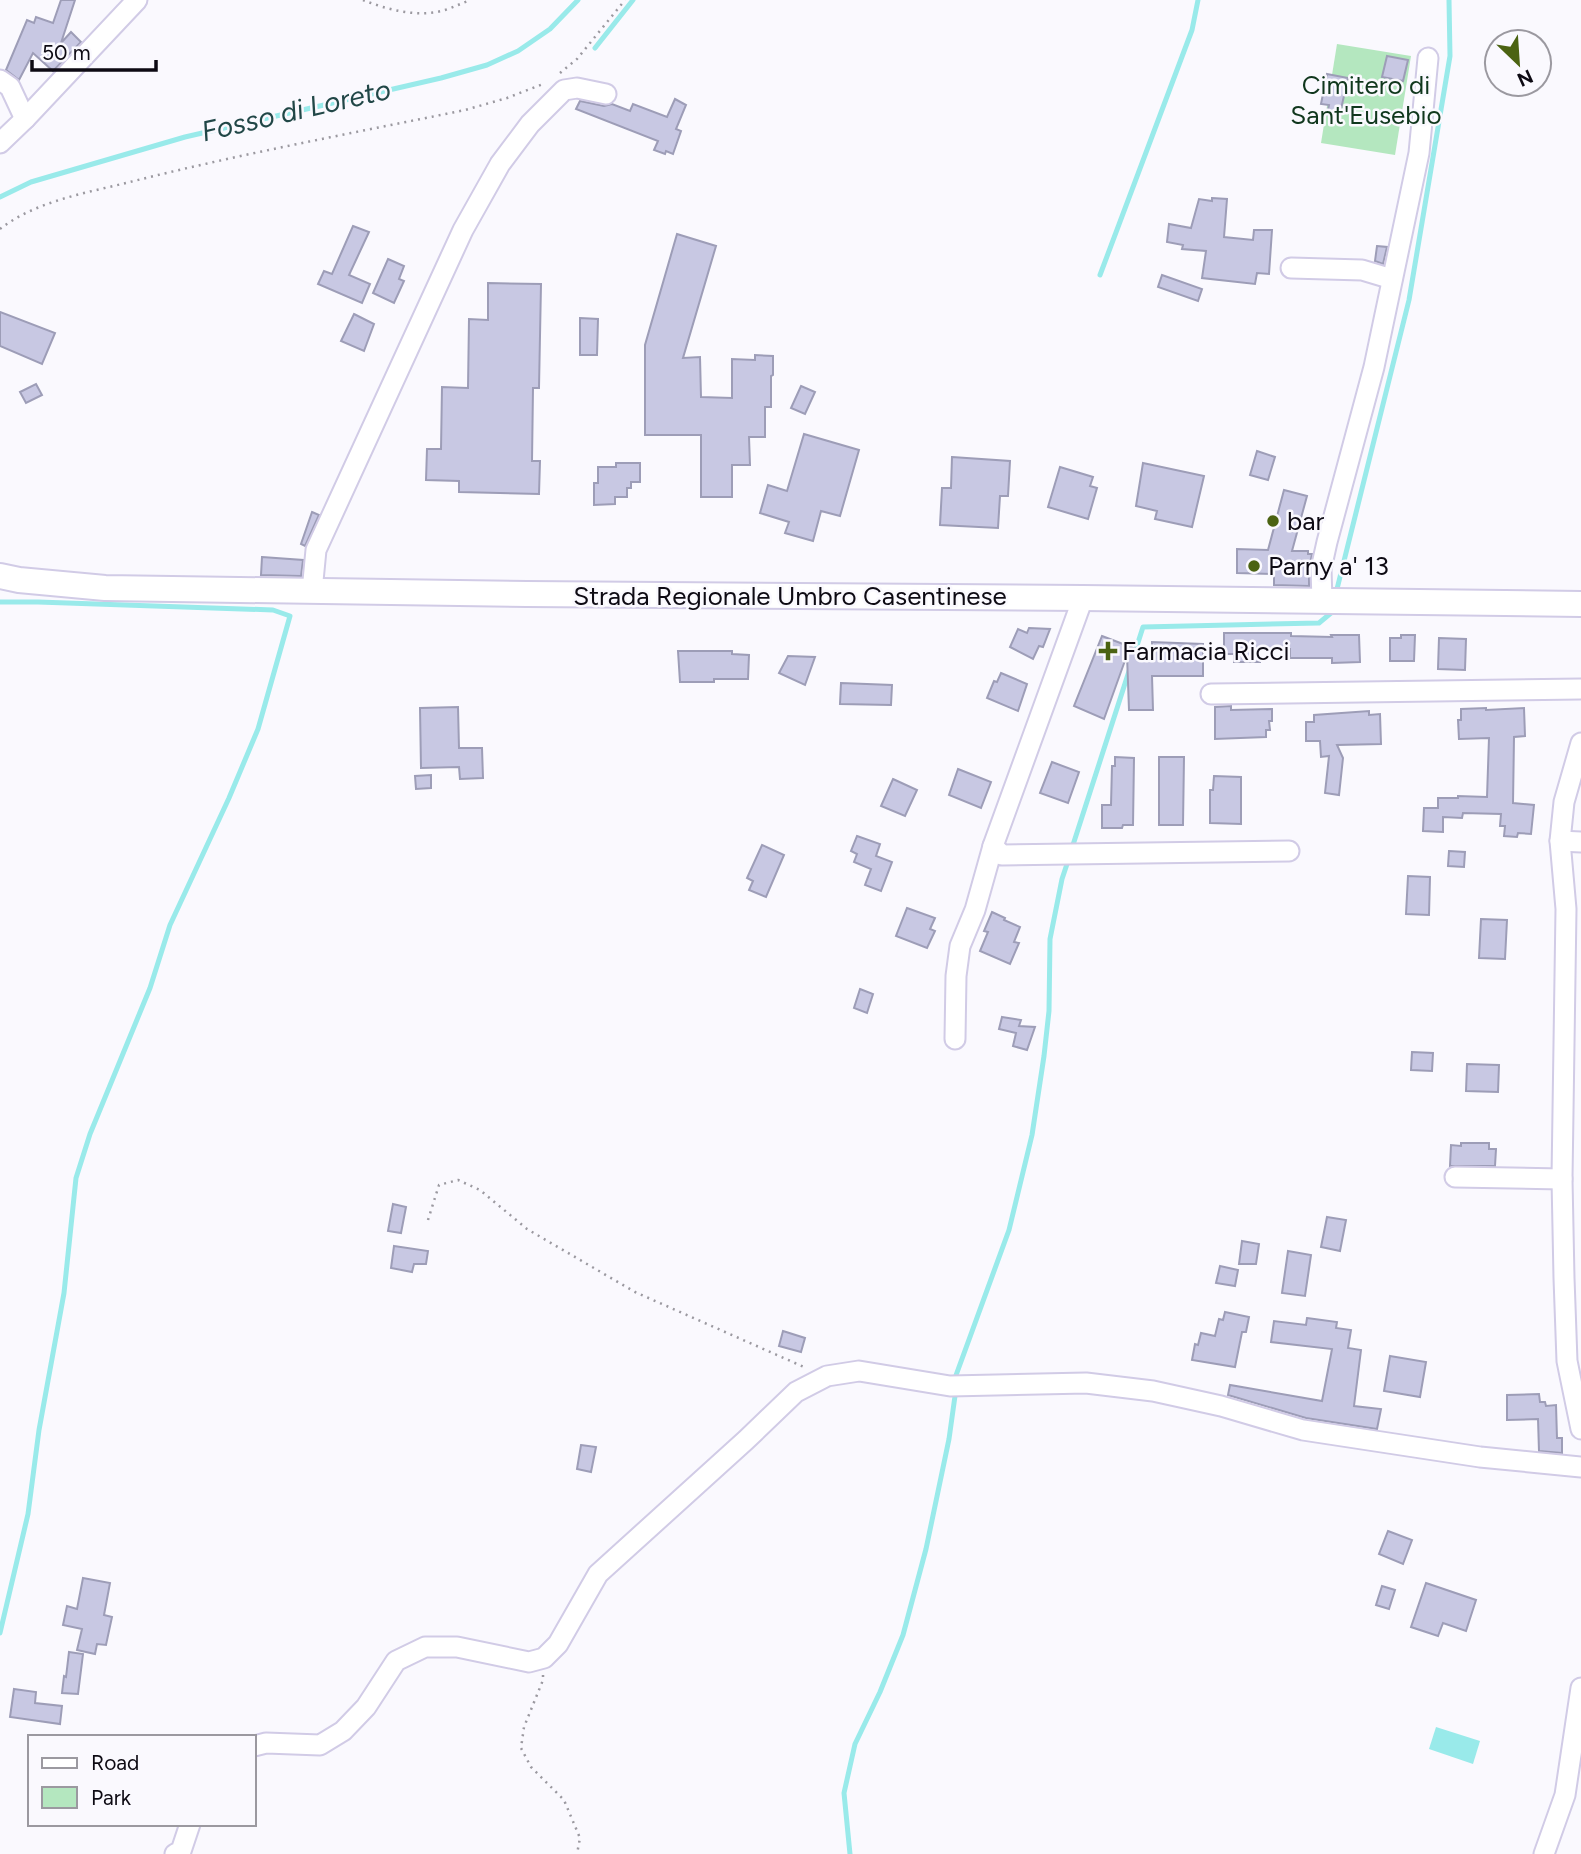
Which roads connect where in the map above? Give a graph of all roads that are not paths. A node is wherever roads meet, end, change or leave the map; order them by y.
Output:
1 (137, 0) edge
2 (1428, 58) dead end
3 (0, 80) edge
4 (606, 94) dead end
5 (25, 119) junction
6 (2, 138) edge
7 (1291, 268) dead end
8 (1392, 279) junction
9 (0, 576) edge
10 (312, 591) junction
11 (1083, 598) junction
12 (1322, 601) junction
13 (1581, 604) edge
14 (1581, 689) edge
15 (1211, 694) dead end
16 (1581, 743) edge
17 (1560, 841) junction
18 (1581, 842) edge
19 (993, 846) junction
20 (1289, 850) dead end
21 (955, 1039) dead end
22 (1455, 1177) dead end
23 (1562, 1179) junction
24 (1581, 1429) edge
25 (1581, 1467) edge
26 (1581, 1688) edge
27 (256, 1746) edge
28 (189, 1826) edge
29 (175, 1854) edge
30 (1544, 1854) edge

1 - 5 street
2 - 8 street
3 - 5 street
4 - 10 street
5 - 6 street
7 - 8 street
8 - 12 street
9 - 10 main road, Strada Regionale Umbro Casentinese
10 - 11 main road, Strada Regionale Umbro Casentinese
11 - 12 main road, Strada Regionale Umbro Casentinese
11 - 19 street
12 - 13 main road, Strada Regionale Umbro Casentinese
14 - 15 street
16 - 17 street
17 - 18 street
17 - 23 street
19 - 20 street
19 - 21 street
22 - 23 street
23 - 24 street
25 - 27 street
26 - 30 street
28 - 29 street

